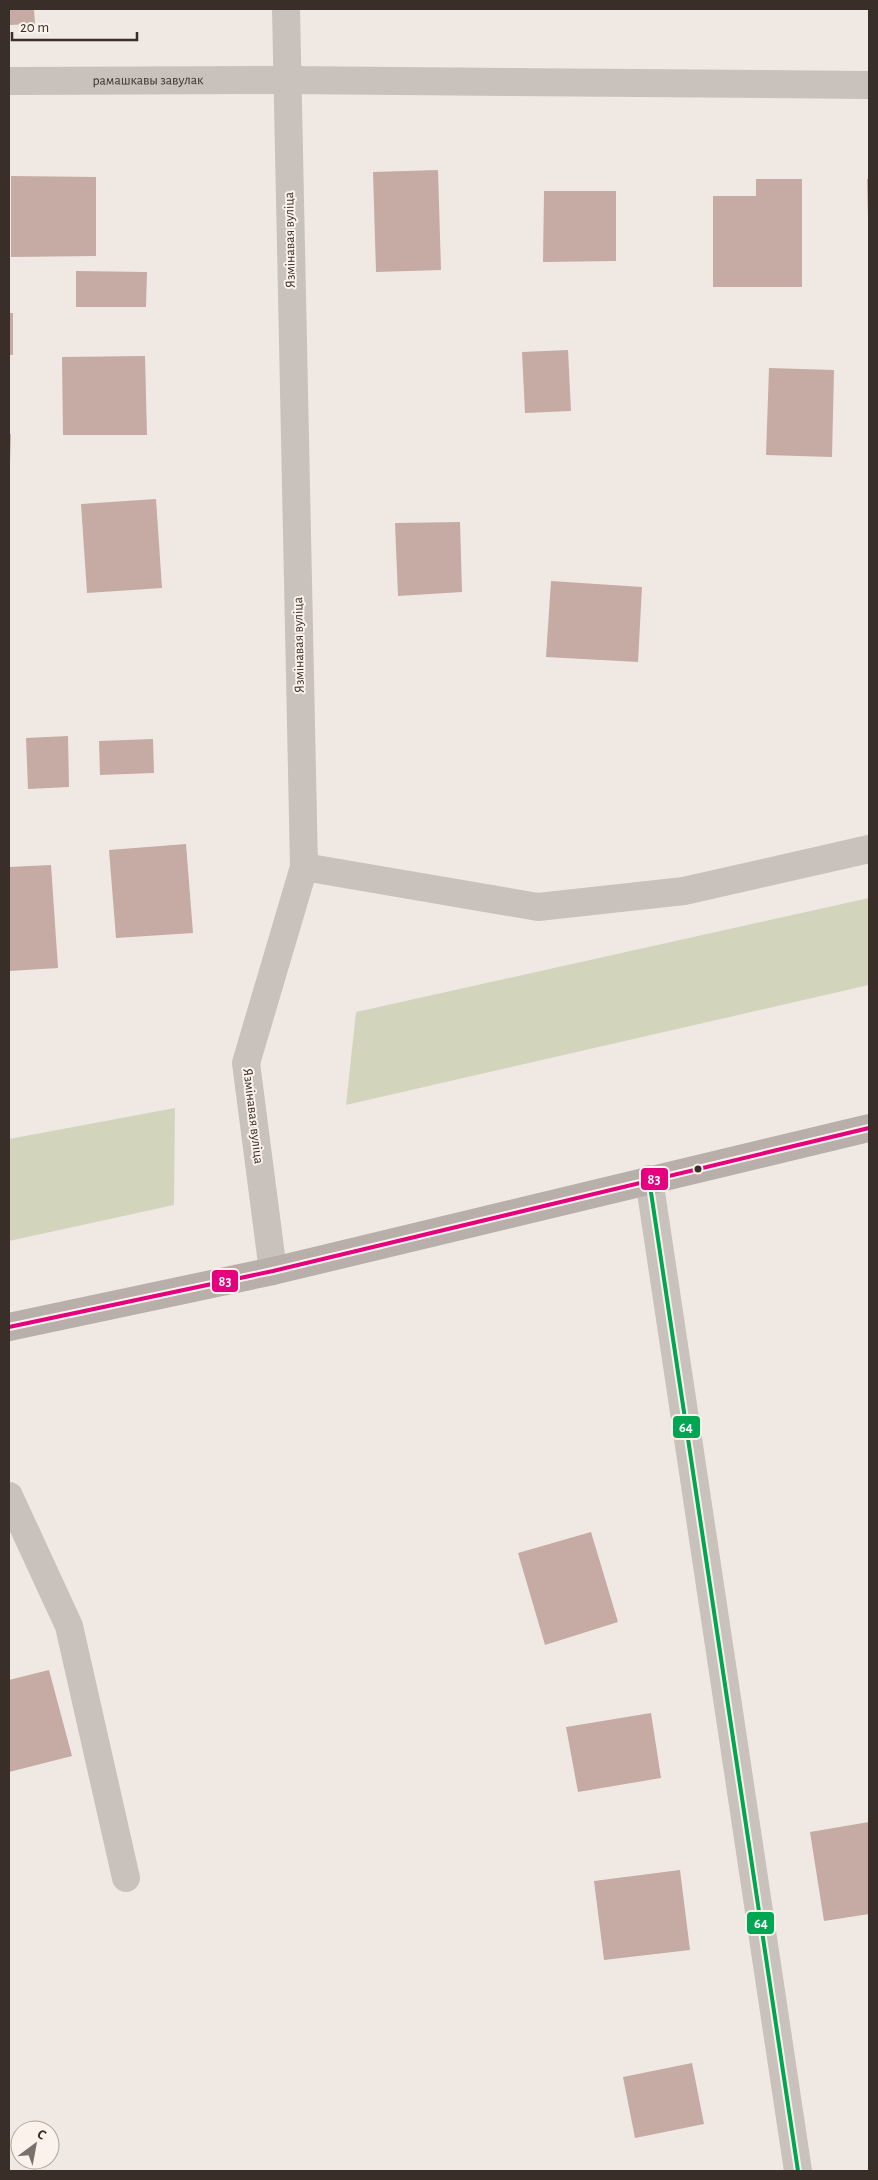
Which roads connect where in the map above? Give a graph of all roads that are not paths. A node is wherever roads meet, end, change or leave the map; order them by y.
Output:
1 (286, 9) edge
2 (287, 80) junction
3 (9, 81) edge
4 (869, 85) edge
5 (869, 849) edge
6 (304, 867) junction
7 (869, 1128) edge
8 (649, 1179) junction
9 (273, 1271) junction
10 (9, 1327) edge
11 (9, 1496) edge
12 (126, 1878) dead end
13 (798, 2171) edge

1 - 2 street, Язмінавая вуліца
2 - 3 street, рамашкавы завулак
2 - 4 street, рамашкавы завулак
2 - 6 street, Язмінавая вуліца
5 - 6 street
6 - 9 street, Язмінавая вуліца
7 - 8 main road
8 - 9 main road
8 - 13 street
9 - 10 main road
11 - 12 street

